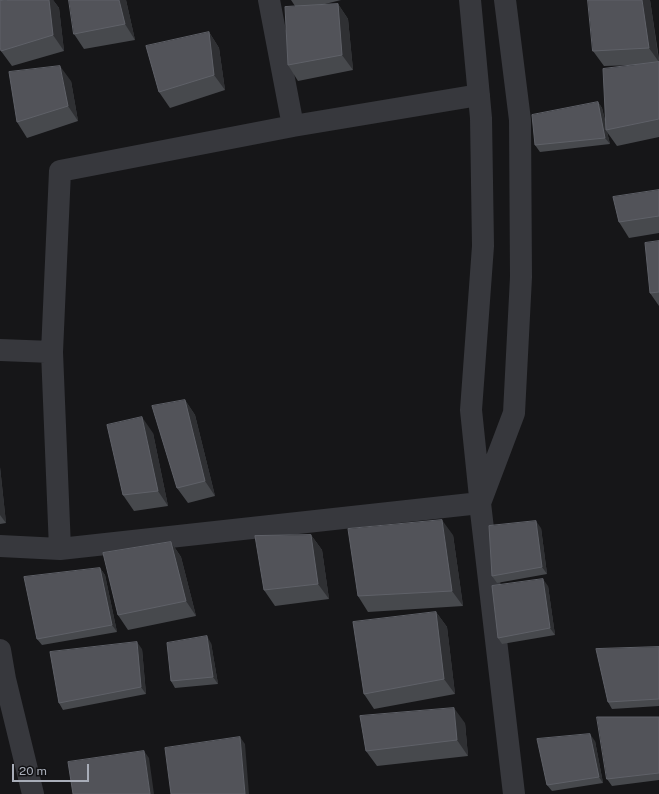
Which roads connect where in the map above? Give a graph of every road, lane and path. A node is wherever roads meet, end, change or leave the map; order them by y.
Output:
1 (269, 0) edge
2 (470, 0) edge
3 (505, 0) edge
4 (479, 95) junction
5 (293, 126) junction
6 (0, 350) edge
7 (52, 352) junction
8 (480, 503) junction
9 (0, 546) edge
10 (60, 550) junction
11 (0, 650) edge
12 (2, 679) edge
13 (33, 794) edge
14 (514, 794) edge

1 - 5 street
2 - 4 street
3 - 8 street
4 - 5 street
4 - 8 street
5 - 7 street
6 - 7 street
7 - 10 street
8 - 10 street
8 - 14 street
9 - 10 street
11 - 12 street
12 - 13 street

